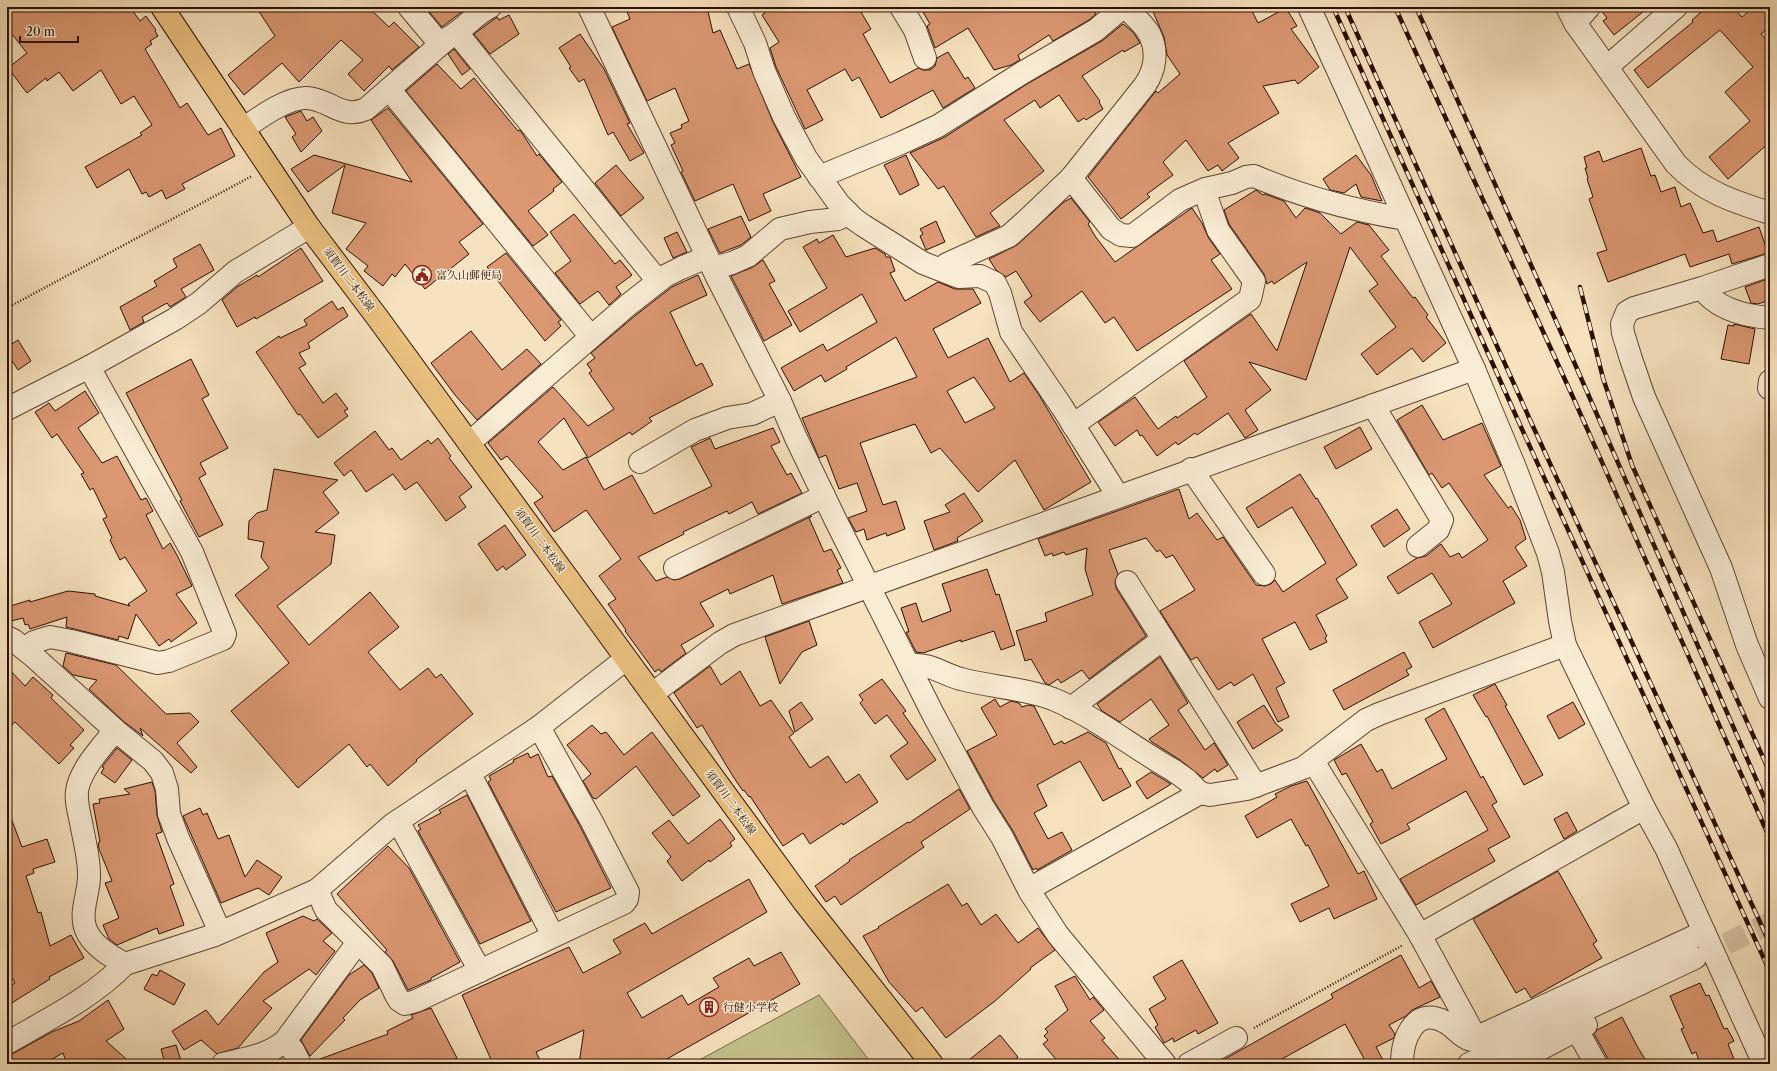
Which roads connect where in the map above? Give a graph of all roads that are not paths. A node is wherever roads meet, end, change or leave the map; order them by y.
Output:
1 (162, 7) edge
2 (409, 7) edge
3 (490, 7) edge
4 (589, 7) edge
5 (740, 7) edge
6 (901, 7) edge
7 (1124, 7) edge
8 (1309, 7) edge
9 (1589, 7) edge
10 (1676, 7) edge
11 (1571, 15) edge
12 (448, 39) junction
13 (925, 58) dead end
14 (1606, 67) junction
15 (389, 89) junction
16 (243, 129) junction
17 (819, 177) junction
18 (1071, 178) junction
19 (1204, 190) junction
20 (848, 213) junction
21 (1770, 213) edge
22 (1405, 219) junction
23 (309, 227) junction
24 (710, 263) junction
25 (1770, 264) edge
26 (941, 269) junction
27 (658, 281) junction
28 (1702, 288) junction
29 (1770, 318) edge
30 (591, 337) junction
31 (89, 367) junction
32 (1474, 368) junction
33 (780, 401) junction
34 (1373, 405) junction
35 (7, 409) edge
36 (1073, 425) junction
37 (469, 443) junction
38 (640, 462) dead end
39 (1191, 469) junction
40 (824, 496) junction
41 (1118, 496) junction
42 (1418, 546) dead end
43 (675, 568) dead end
44 (1264, 574) dead end
45 (1127, 582) dead end
46 (870, 587) junction
47 (1163, 639) junction
48 (16, 643) edge
49 (1565, 645) junction
50 (626, 659) junction
51 (909, 666) junction
52 (652, 694) junction
53 (1770, 698) edge
54 (1071, 708) junction
55 (539, 727) junction
56 (115, 730) junction
57 (1313, 761) junction
58 (470, 774) junction
59 (1256, 786) junction
60 (1200, 793) junction
61 (1644, 808) junction
62 (398, 821) junction
63 (1029, 889) junction
64 (317, 890) junction
65 (220, 932) junction
66 (1704, 932) junction
67 (1420, 935) junction
68 (553, 936) junction
69 (358, 942) junction
70 (1695, 958) tunnel mouth
71 (1717, 962) junction
72 (125, 964) junction
73 (480, 970) junction
74 (1577, 1030) junction
75 (1236, 1038) road end
76 (1473, 1039) junction
77 (285, 1040) junction
78 (7, 1043) edge
79 (1476, 1061) edge
80 (223, 1064) edge
81 (300, 1064) edge
82 (932, 1064) edge
83 (1165, 1064) edge
84 (1189, 1064) edge
85 (1402, 1064) edge
86 (1512, 1064) edge
87 (1596, 1064) edge
88 (1764, 1064) edge

1 - 16 main road, 須賀川二本松線
2 - 12 street
3 - 12 street
4 - 24 street
5 - 17 street
6 - 13 street
7 - 17 street
7 - 18 street
8 - 22 street
9 - 11 street
10 - 14 street
11 - 14 street
12 - 15 street
12 - 27 street
14 - 21 street
15 - 16 street
15 - 30 street
16 - 23 main road, 須賀川二本松線
17 - 20 street
18 - 19 street
18 - 26 street
19 - 22 street
19 - 36 street
20 - 24 street
20 - 26 street
22 - 32 street
23 - 31 street
23 - 37 main road, 須賀川二本松線
24 - 27 street
24 - 33 street
25 - 28 street
26 - 36 street
27 - 30 street
28 - 29 street
28 - 53 street
30 - 37 street
31 - 35 street
31 - 48 street
32 - 34 street
32 - 49 street
33 - 38 street
33 - 40 street
34 - 39 street
34 - 42 street
36 - 41 street
37 - 50 main road, 須賀川二本松線
39 - 41 street
39 - 44 street
40 - 43 street
40 - 46 street
41 - 46 street
45 - 47 street
46 - 51 street
46 - 52 street
47 - 54 street
47 - 59 street
48 - 56 street
49 - 57 street
49 - 61 street
50 - 52 main road, 須賀川二本松線
50 - 55 street
51 - 54 street
51 - 63 street
52 - 82 main road, 須賀川二本松線
54 - 60 street
55 - 58 street
55 - 68 street
56 - 65 street
56 - 72 street
57 - 59 street
57 - 67 street
58 - 62 street
58 - 68 street
59 - 60 street
60 - 63 street
61 - 66 street
61 - 67 street
62 - 64 street
62 - 73 street
63 - 83 street
64 - 65 street
64 - 69 street
65 - 72 street
66 - 71 street
66 - 76 street
67 - 76 street
68 - 73 street
69 - 73 street
69 - 77 street
70 - 79 street
71 - 74 street
71 - 88 street
72 - 78 street
74 - 86 street
74 - 87 street
75 - 84 street
76 - 79 street
76 - 85 street
77 - 80 street
77 - 81 street

